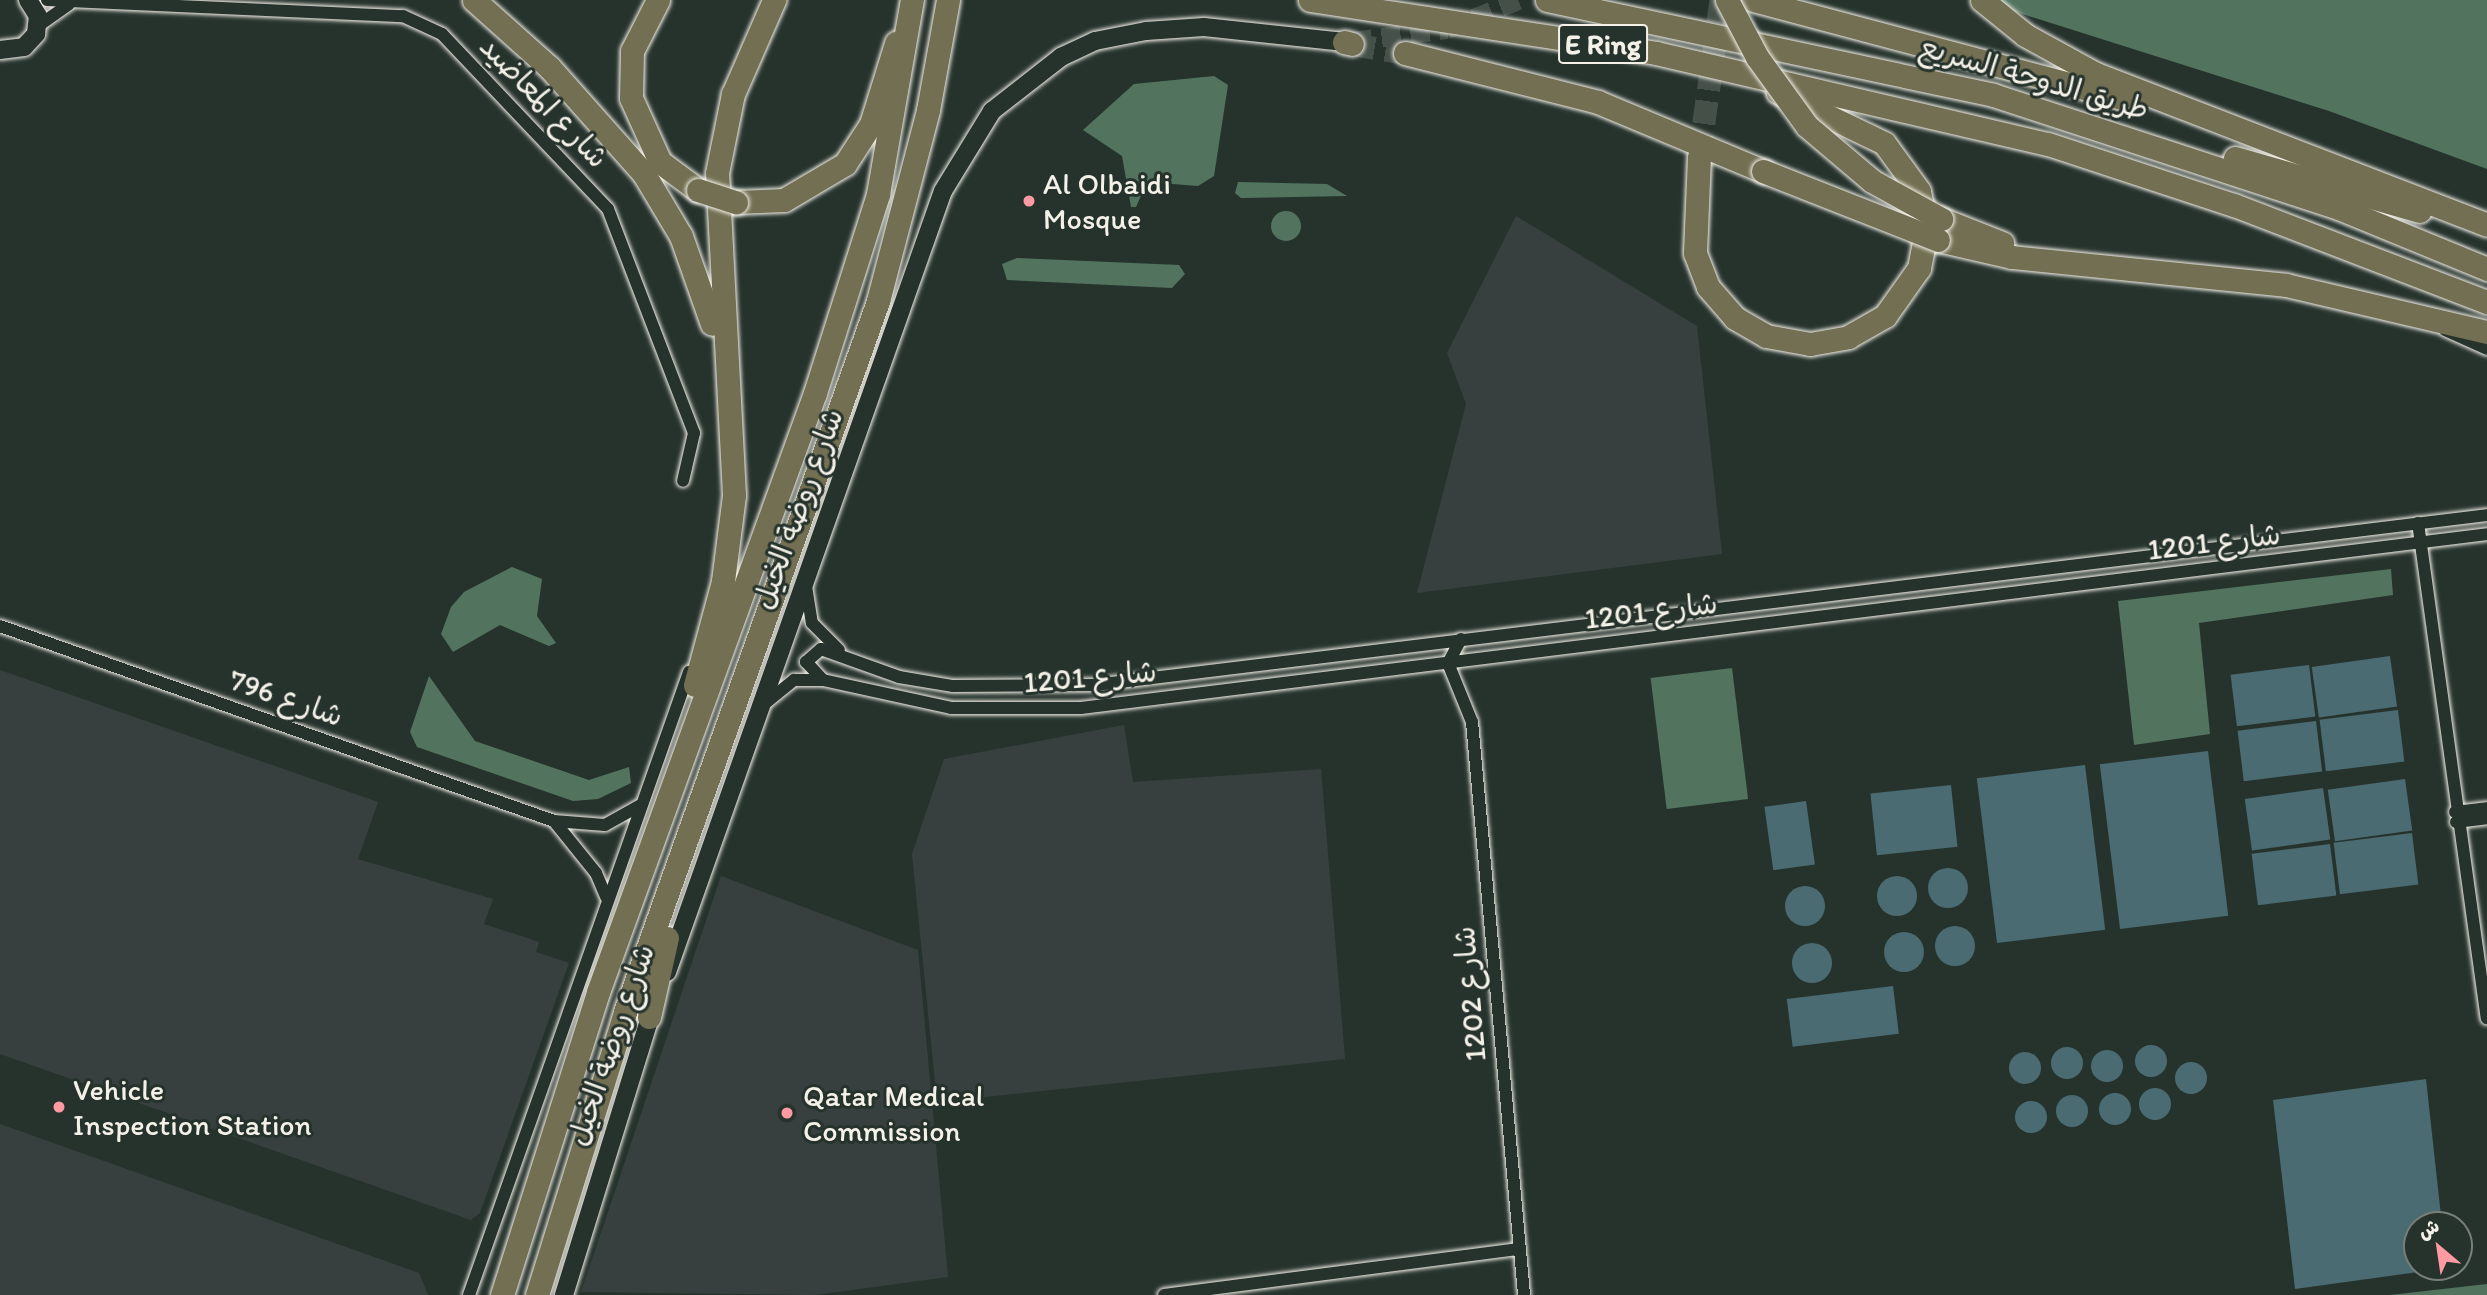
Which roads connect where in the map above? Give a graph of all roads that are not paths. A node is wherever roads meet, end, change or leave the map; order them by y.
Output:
1 (29, 0) edge
2 (47, 0) edge
3 (474, 0) edge
4 (658, 0) edge
5 (774, 0) edge
6 (1310, 0) edge
7 (1548, 0) edge
8 (1727, 0) edge
9 (1753, 0) edge
10 (1982, 0) edge
11 (948, 1) edge
12 (70, 4) junction
13 (911, 6) edge
14 (38, 26) junction
15 (1348, 43) tunnel mouth
16 (1405, 53) tunnel mouth
17 (2, 57) edge
18 (1724, 68) junction
19 (2212, 120) junction
20 (2136, 138) junction
21 (1699, 157) tunnel mouth
22 (2487, 225) edge
23 (1939, 229) junction
24 (2487, 236) edge
25 (2487, 269) edge
26 (2487, 302) edge
27 (2431, 319) junction
28 (2487, 332) edge
29 (2487, 349) edge
30 (728, 374) junction
31 (683, 481) dead end
32 (2487, 515) edge
33 (2418, 523) junction
34 (2487, 534) edge
35 (2421, 543) junction
36 (806, 578) junction
37 (1780, 603) junction
38 (1783, 622) junction
39 (712, 623) junction
40 (0, 626) edge
41 (1461, 639) junction
42 (845, 654) junction
43 (1472, 659) junction
44 (1448, 663) junction
45 (823, 680) junction
46 (1461, 690) junction
47 (762, 705) junction
48 (729, 717) junction
49 (672, 790) junction
50 (641, 804) junction
51 (2487, 808) edge
52 (2455, 817) junction
53 (2487, 818) edge
54 (554, 821) junction
55 (606, 897) junction
56 (649, 1017) junction
57 (2487, 1018) edge
58 (1519, 1249) junction
59 (469, 1295) edge
60 (502, 1295) edge
61 (537, 1295) edge
62 (564, 1295) edge
63 (1164, 1295) edge
64 (1524, 1295) edge

1 - 14 street
2 - 12 street, شارع المعاضيد
3 - 30 highway
4 - 13 highway, bridge
5 - 30 highway
6 - 18 highway, طريق الدوحة السريع / E Ring
7 - 20 highway, طريق الدوحة السريع
8 - 23 highway, bridge
9 - 19 highway
10 - 19 highway
11 - 48 highway, شارع روضة الخيل
12 - 14 street
12 - 31 street, شارع المعاضيد
13 - 49 highway, شارع روضة الخيل
14 - 17 street
15 - 36 street, شارع روضة الخيل
16 - 23 highway, bridge
18 - 21 highway
18 - 26 highway, طريق الدوحة السريع
19 - 22 highway
20 - 24 highway
20 - 25 highway, طريق الدوحة السريع
23 - 27 highway
27 - 28 highway
27 - 29 street
30 - 39 highway
32 - 33 street, شارع 1201
33 - 35 street
33 - 37 street, شارع 1201
34 - 35 street, شارع 1201
35 - 38 street, شارع 1201
35 - 52 street
36 - 42 street, شارع 1201
36 - 47 street, شارع روضة الخيل
37 - 38 street
37 - 41 street, شارع 1201
38 - 43 street, شارع 1201
39 - 49 highway
39 - 50 street, شارع روضة الخيل
40 - 54 street, شارع 796
41 - 42 street, شارع 1201
41 - 44 street
42 - 45 street, شارع 1201
43 - 44 street, شارع 1201
43 - 46 street
44 - 45 street, شارع 1201
44 - 46 street, شارع 1202
45 - 47 street, شارع 1201
46 - 58 street, شارع 1202
47 - 56 street, شارع روضة الخيل
48 - 56 highway
48 - 61 highway, شارع روضة الخيل
49 - 60 highway, شارع روضة الخيل
50 - 54 street, شارع 796
50 - 55 street, شارع روضة الخيل
51 - 52 street
52 - 53 street
52 - 57 street
54 - 55 street
55 - 59 street, شارع روضة الخيل
56 - 62 street, شارع روضة الخيل
58 - 63 street
58 - 64 street, شارع 1202

